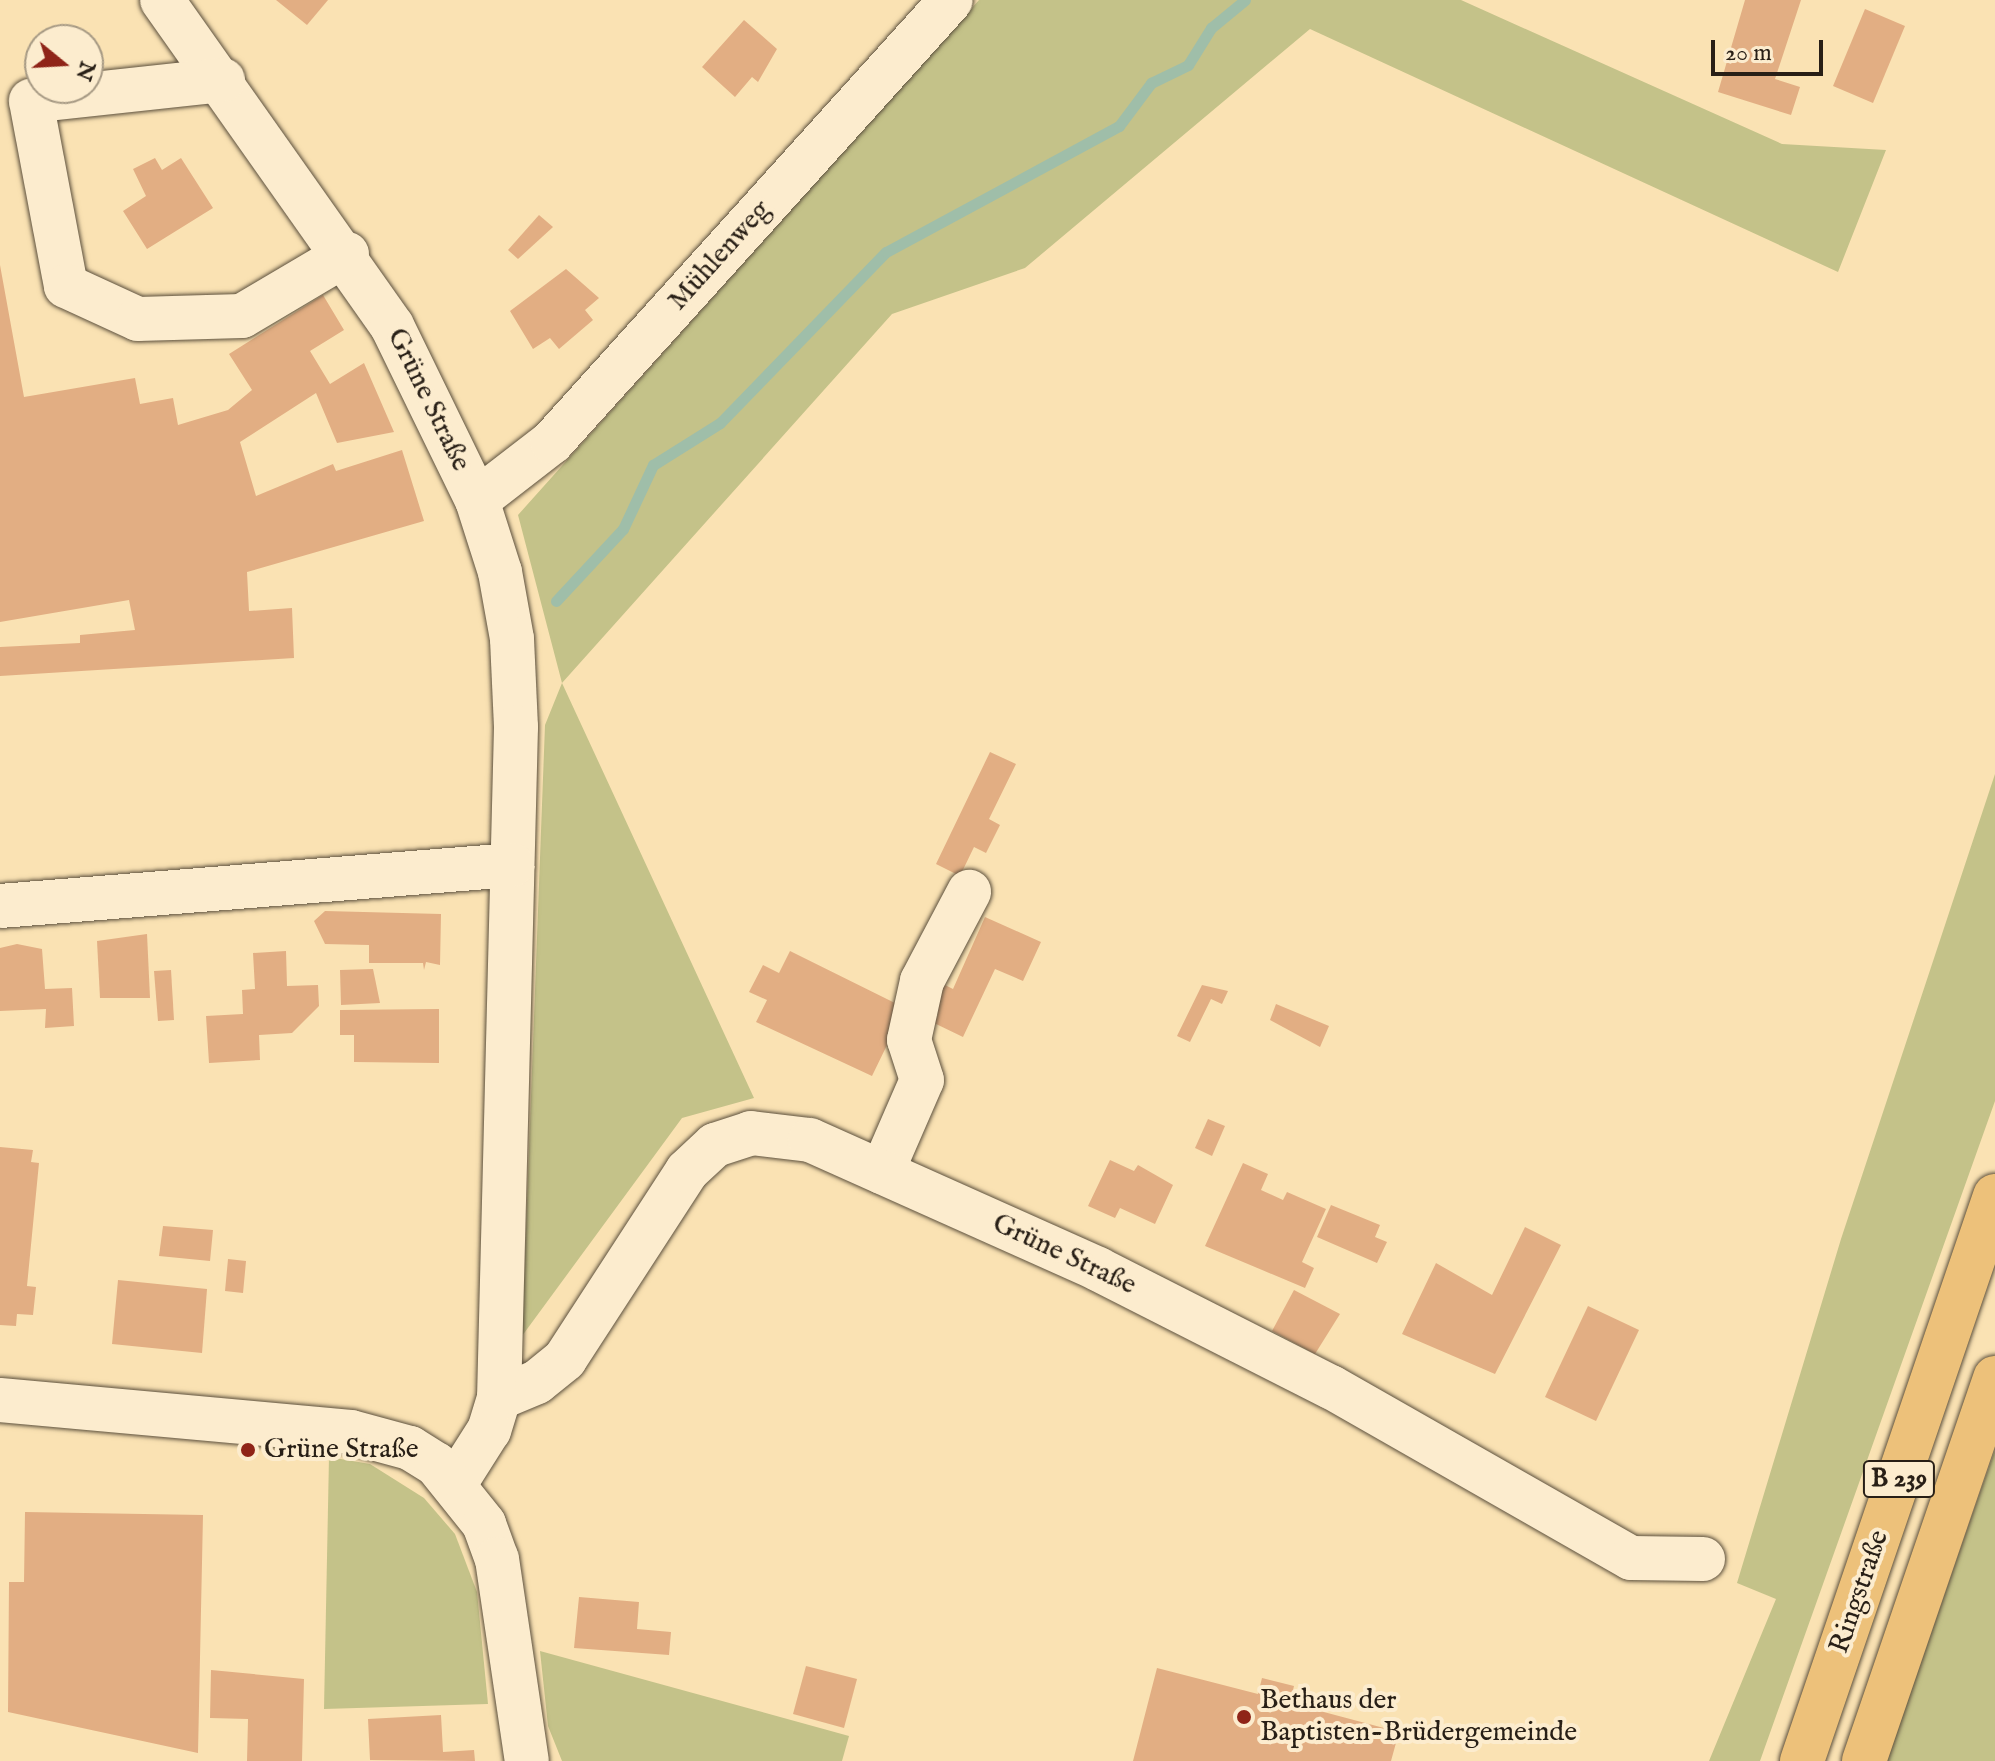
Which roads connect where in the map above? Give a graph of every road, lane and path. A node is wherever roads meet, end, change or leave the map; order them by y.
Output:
1 (162, 0) edge
2 (951, 0) edge
3 (223, 80) junction
4 (347, 254) junction
5 (477, 500) junction
6 (512, 865) junction
7 (969, 892) dead end
8 (0, 906) edge
9 (882, 1172) junction
10 (1995, 1196) edge
11 (1995, 1378) edge
12 (499, 1398) junction
13 (0, 1400) edge
14 (456, 1482) junction
15 (1703, 1559) dead end
16 (527, 1761) edge
17 (1802, 1761) edge
18 (1864, 1761) edge

1 - 3 street, Grüne Straße
2 - 5 street, Mühlenweg
3 - 4 street, Grüne Straße
3 - 4 street
4 - 5 street, Grüne Straße
5 - 6 street, Grüne Straße
6 - 8 street
6 - 12 street, Grüne Straße
7 - 9 street
9 - 12 street, Grüne Straße
9 - 15 street, Grüne Straße
10 - 17 highway, Ringstraße / B 239
11 - 18 highway, B 239
12 - 14 street, Grüne Straße
13 - 14 street
14 - 16 street

